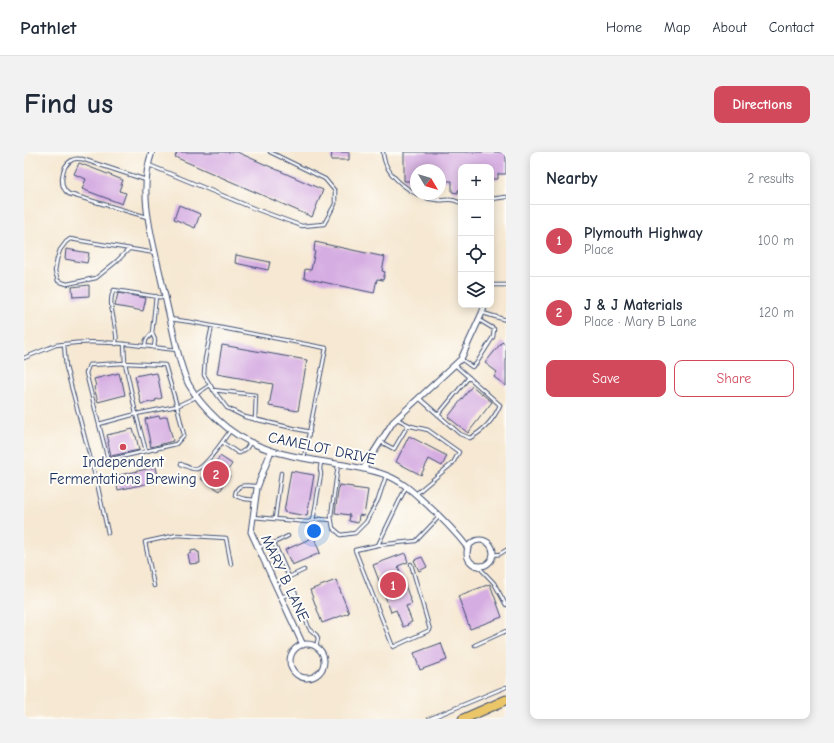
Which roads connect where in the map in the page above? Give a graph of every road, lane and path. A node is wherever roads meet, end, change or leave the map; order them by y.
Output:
1 (152, 152) edge
2 (270, 152) edge
3 (383, 152) edge
4 (148, 164) junction
5 (146, 181) junction
6 (506, 197) edge
7 (494, 199) edge
8 (458, 202) edge
9 (148, 217) junction
10 (129, 249) junction
11 (155, 253) junction
12 (494, 285) edge
13 (506, 285) edge
14 (156, 296) junction
15 (165, 298) junction
16 (484, 308) edge
17 (482, 313) junction
18 (170, 319) junction
19 (479, 320) junction
20 (506, 320) edge
21 (212, 326) junction
22 (152, 333) junction
23 (64, 344) junction
24 (116, 344) junction
25 (124, 344) junction
26 (145, 346) junction
27 (154, 348) junction
28 (177, 350) junction
29 (24, 358) edge
30 (461, 359) junction
31 (125, 362) junction
32 (455, 365) junction
33 (469, 377) junction
34 (210, 385) junction
35 (213, 390) junction
36 (196, 396) junction
37 (419, 398) junction
38 (176, 406) junction
39 (136, 414) junction
40 (438, 415) junction
41 (397, 419) junction
42 (255, 420) junction
43 (99, 424) junction
44 (408, 425) junction
45 (230, 430) junction
46 (310, 432) junction
47 (222, 442) junction
48 (380, 442) junction
49 (250, 443) junction
50 (146, 451) junction
51 (270, 451) junction
52 (304, 458) junction
53 (322, 461) junction
54 (181, 464) dead end
55 (338, 464) junction
56 (364, 469) junction
57 (281, 473) dead end
58 (386, 475) junction
59 (257, 486) junction
60 (407, 487) junction
61 (416, 494) junction
62 (255, 500) junction
63 (440, 516) junction
64 (253, 517) junction
65 (275, 519) junction
66 (331, 520) junction
67 (313, 521) junction
68 (108, 533) dead end
69 (288, 536) dead end
70 (274, 543) junction
71 (378, 545) junction
72 (258, 548) junction
73 (468, 548) junction
74 (506, 550) edge
75 (493, 555) junction
76 (231, 564) dead end
77 (410, 564) dead end
78 (477, 565) junction
79 (304, 570) dead end
80 (289, 577) junction
81 (154, 586) dead end
82 (276, 586) junction
83 (281, 598) junction
84 (506, 605) edge
85 (506, 631) edge
86 (303, 645) junction
87 (475, 645) dead end
88 (316, 647) junction
89 (506, 687) edge
90 (506, 700) edge
91 (429, 719) edge
92 (463, 719) edge

1 - 4 street, CAMELOT DRIVE
2 - 4 lane
3 - 8 lane
4 - 5 street, CAMELOT DRIVE
5 - 9 street, CAMELOT DRIVE
5 - 9 lane
6 - 7 lane
9 - 11 street, CAMELOT DRIVE
10 - 10 lane
10 - 11 lane
11 - 15 street, CAMELOT DRIVE
12 - 13 lane
14 - 15 lane
14 - 22 lane
14 - 24 lane
15 - 18 street, CAMELOT DRIVE
16 - 17 street
17 - 19 street
17 - 20 lane
18 - 21 lane
18 - 28 street, CAMELOT DRIVE
19 - 30 street
19 - 30 lane
21 - 34 lane
21 - 46 lane
22 - 26 lane
22 - 27 lane
23 - 24 lane
23 - 29 lane
23 - 68 lane
24 - 25 lane
25 - 26 lane
25 - 31 lane
26 - 27 lane
27 - 28 lane
28 - 36 street, CAMELOT DRIVE
30 - 32 street
31 - 38 lane
31 - 39 lane
31 - 43 lane
32 - 33 lane
32 - 37 street
33 - 40 lane
33 - 40 lane
34 - 35 lane
34 - 36 lane
35 - 42 lane
35 - 42 lane
36 - 38 lane
36 - 45 street, CAMELOT DRIVE
37 - 40 lane
37 - 41 street
38 - 39 lane
38 - 50 lane
39 - 43 lane
39 - 50 lane
41 - 44 lane
41 - 48 street
42 - 46 lane
43 - 50 lane
44 - 48 lane
44 - 61 lane
45 - 47 lane
45 - 49 street, CAMELOT DRIVE
46 - 52 lane
47 - 49 lane
47 - 54 lane
48 - 56 street
49 - 51 street, CAMELOT DRIVE
51 - 52 street, CAMELOT DRIVE
51 - 59 street, MARY B LANE
52 - 53 street, CAMELOT DRIVE
53 - 55 street, CAMELOT DRIVE
53 - 67 lane
55 - 56 street, CAMELOT DRIVE
55 - 66 lane
56 - 58 street, CAMELOT DRIVE
57 - 65 lane
58 - 60 street, CAMELOT DRIVE
58 - 66 lane
59 - 62 street, MARY B LANE
59 - 62 lane
60 - 61 street, CAMELOT DRIVE
60 - 71 lane
61 - 63 street, CAMELOT DRIVE
62 - 64 street, MARY B LANE
63 - 71 lane
63 - 73 street, CAMELOT DRIVE
64 - 65 lane
64 - 72 street, MARY B LANE
65 - 67 lane
66 - 67 lane
69 - 70 lane
70 - 72 lane
70 - 80 lane
71 - 77 lane
72 - 82 street, MARY B LANE
73 - 75 street
73 - 78 street, CAMELOT DRIVE
74 - 75 lane
75 - 78 street
76 - 81 lane
78 - 84 lane
79 - 80 lane
80 - 82 lane
82 - 83 street, MARY B LANE
83 - 86 street, MARY B LANE
83 - 88 lane
85 - 87 lane
86 - 88 street, MARY B LANE
86 - 88 street, MARY B LANE
89 - 91 lane
90 - 92 highway

